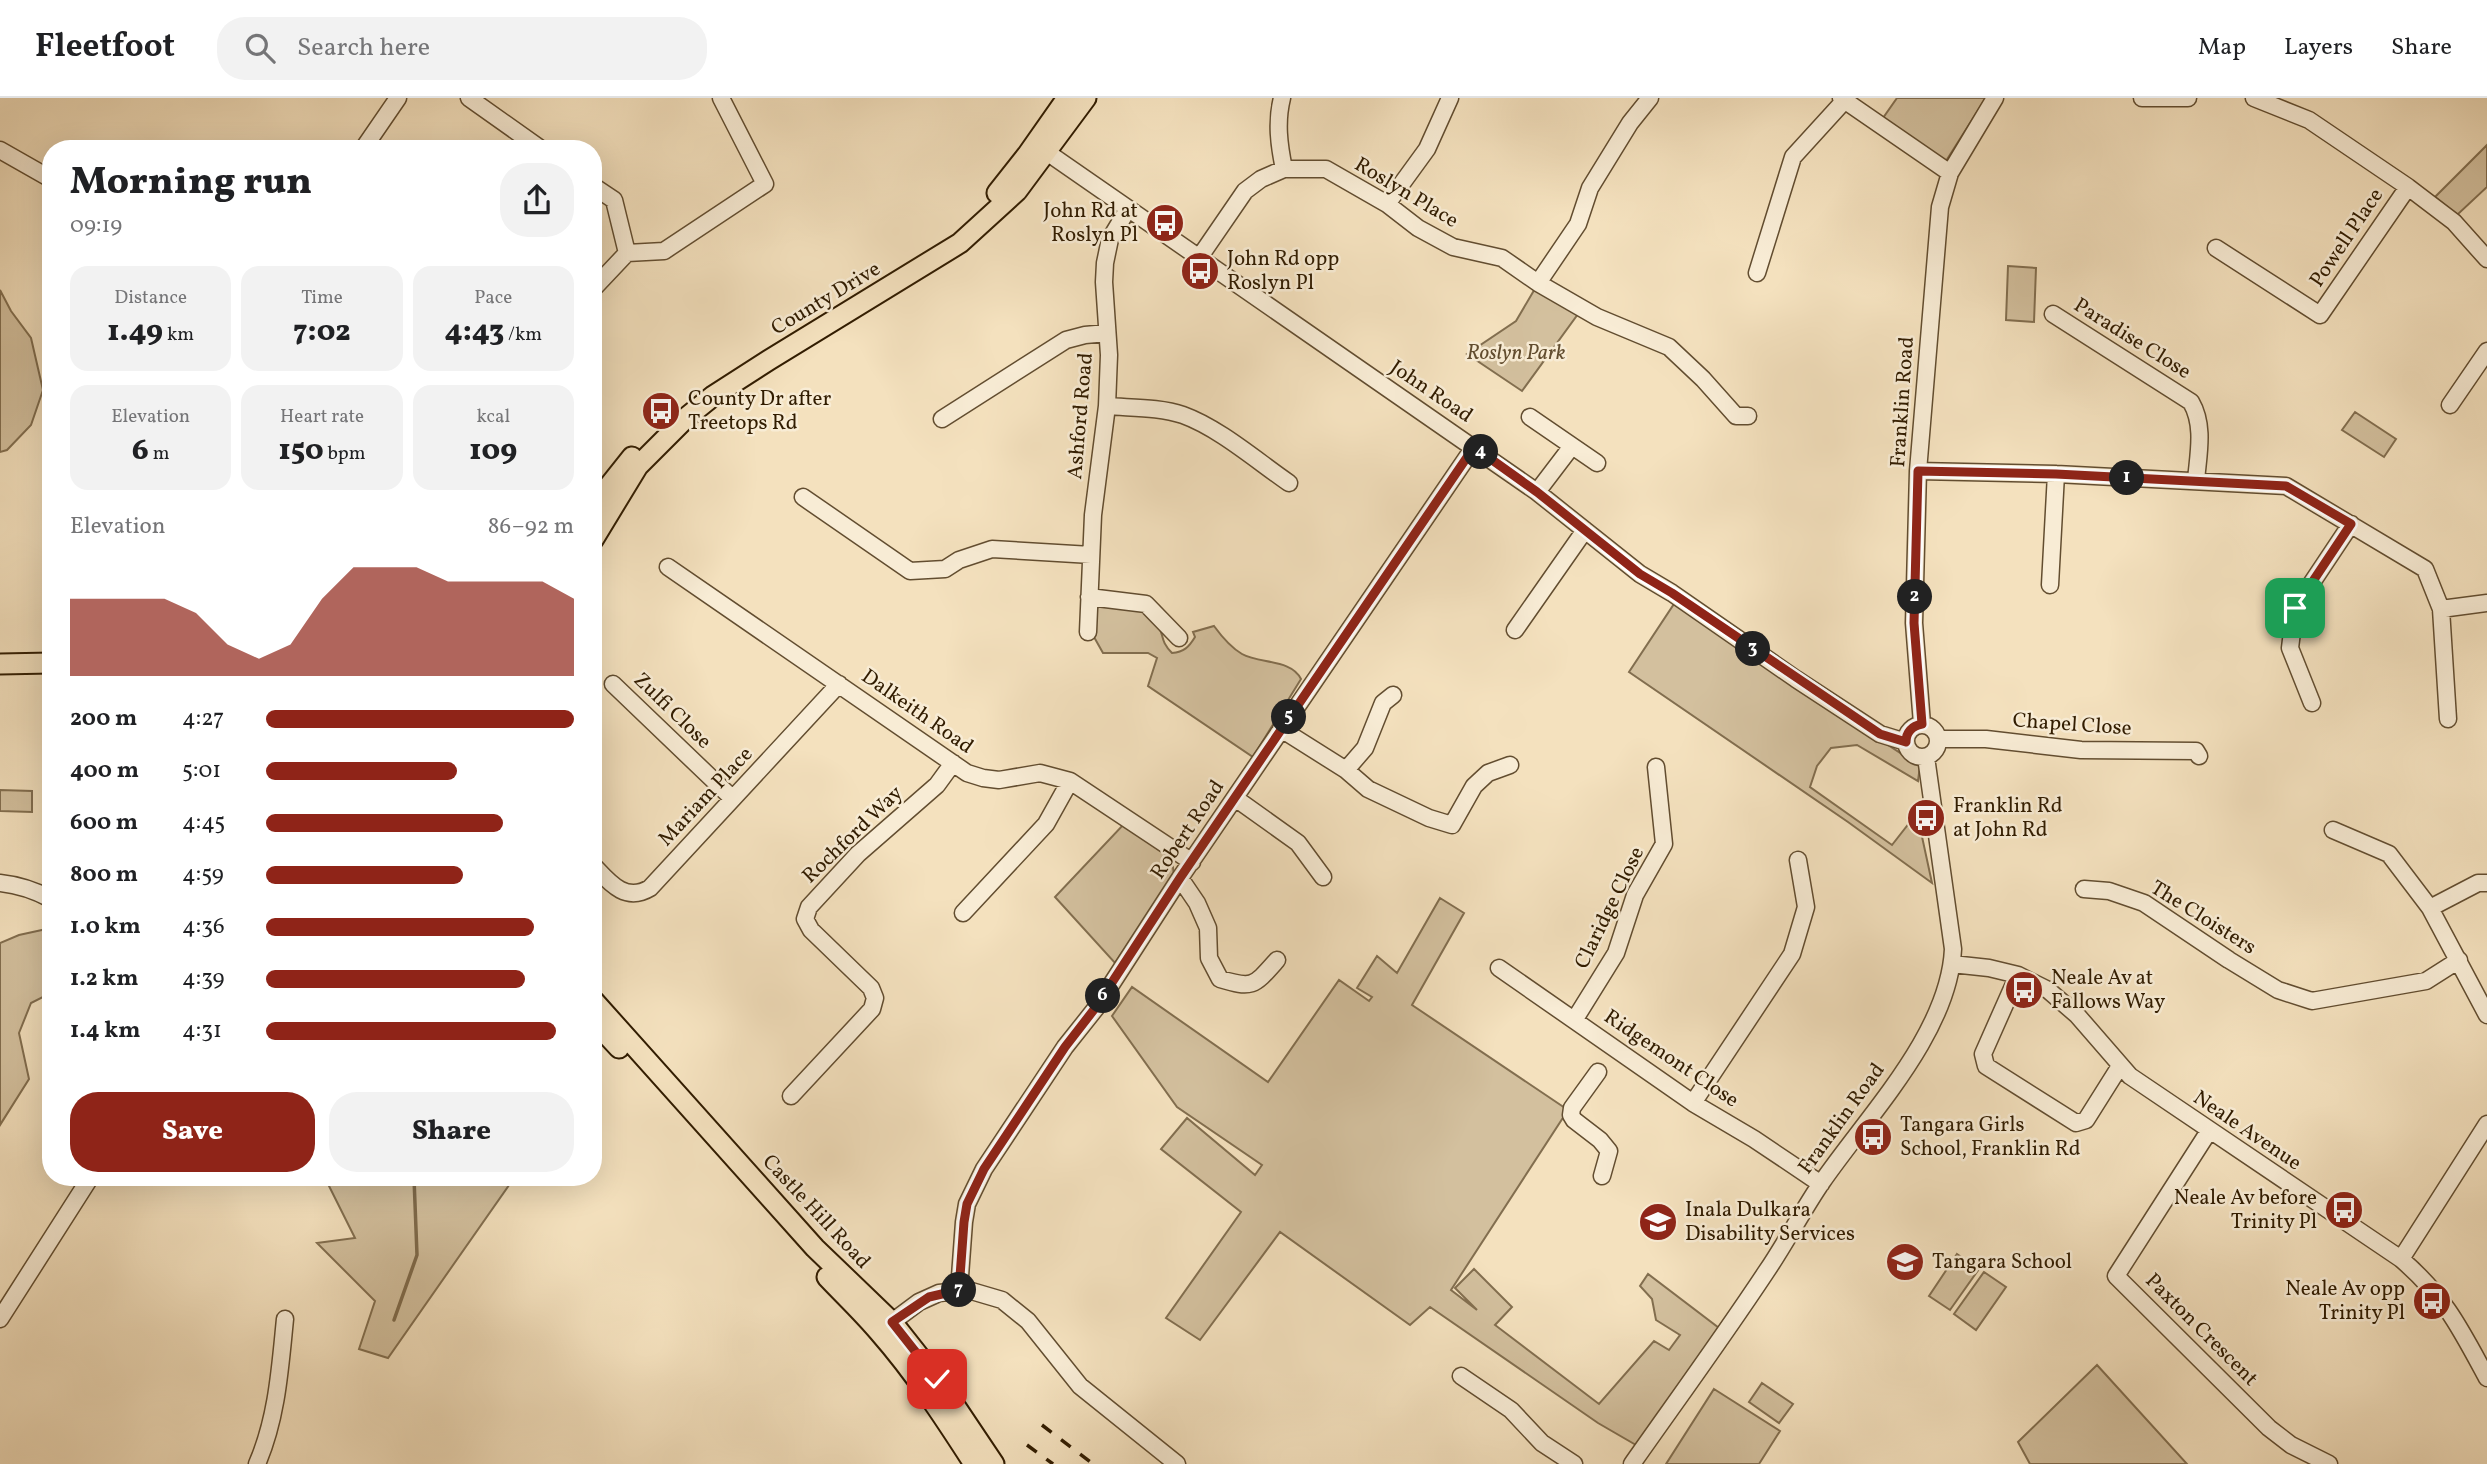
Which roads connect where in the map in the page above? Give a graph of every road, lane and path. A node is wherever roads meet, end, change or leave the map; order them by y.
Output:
1 (398, 98) edge
2 (469, 98) edge
3 (721, 98) edge
4 (1067, 98) edge
5 (1086, 98) edge
6 (1282, 98) edge
7 (1450, 98) edge
8 (1650, 98) edge
9 (1995, 98) edge
10 (2142, 98) edge
11 (2188, 98) edge
12 (2257, 98) edge
13 (1842, 99) edge
14 (369, 140) edge
15 (528, 140) edge
16 (1041, 148) junction
17 (0, 150) edge
18 (1284, 169) junction
19 (1950, 173) junction
20 (42, 174) edge
21 (2408, 187) junction
22 (602, 192) edge
23 (1387, 204) junction
24 (1128, 209) junction
25 (2216, 248) dead end
26 (627, 253) junction
27 (1199, 258) junction
28 (2487, 259) edge
29 (1756, 273) dead end
30 (602, 279) edge
31 (1538, 283) junction
32 (2053, 314) dead end
33 (1107, 333) junction
34 (2487, 351) edge
35 (2450, 405) dead end
36 (1107, 406) junction
37 (1748, 416) dead end
38 (1530, 417) dead end
39 (942, 419) dead end
40 (1572, 446) junction
41 (1474, 447) junction
42 (1597, 463) dead end
43 (1918, 471) junction
44 (2056, 474) junction
45 (2196, 481) junction
46 (1289, 483) dead end
47 (624, 489) junction
48 (1537, 492) junction
49 (602, 493) edge
50 (803, 497) dead end
51 (602, 501) edge
52 (2351, 524) junction
53 (602, 525) edge
54 (1585, 530) junction
55 (1091, 555) junction
56 (668, 567) dead end
57 (2050, 586) dead end
58 (1089, 597) junction
59 (2487, 603) edge
60 (2441, 609) junction
61 (1515, 631) dead end
62 (1088, 632) dead end
63 (1179, 639) dead end
64 (42, 663) edge
65 (0, 664) edge
66 (0, 674) edge
67 (42, 676) edge
68 (613, 684) dead end
69 (839, 684) junction
70 (1393, 695) dead end
71 (2312, 703) dead end
72 (2448, 719) dead end
73 (1922, 724) junction
74 (1281, 729) junction
75 (1939, 739) junction
76 (1906, 742) junction
77 (2199, 756) dead end
78 (1926, 757) junction
79 (953, 763) junction
80 (1510, 765) dead end
81 (1656, 767) dead end
82 (1346, 770) junction
83 (1070, 781) junction
84 (732, 798) junction
85 (1235, 799) junction
86 (2333, 830) dead end
87 (1798, 860) dead end
88 (1192, 862) junction
89 (602, 874) edge
90 (1323, 877) dead end
91 (1180, 878) junction
92 (0, 883) edge
93 (2487, 883) edge
94 (2084, 889) dead end
95 (42, 895) edge
96 (2430, 908) junction
97 (963, 913) dead end
98 (1277, 960) dead end
99 (2459, 960) junction
100 (1952, 964) junction
101 (1499, 968) dead end
102 (2018, 975) junction
103 (602, 1010) edge
104 (2487, 1015) edge
105 (1575, 1020) junction
106 (602, 1029) edge
107 (2120, 1066) junction
108 (1598, 1072) dead end
109 (791, 1096) dead end
110 (1693, 1103) junction
111 (2487, 1124) edge
112 (2209, 1130) junction
113 (1602, 1176) dead end
114 (1821, 1184) junction
115 (85, 1186) edge
116 (2401, 1259) junction
117 (959, 1290) junction
118 (0, 1319) edge
119 (285, 1319) dead end
120 (885, 1327) junction
121 (2482, 1357) edge
122 (1461, 1376) dead end
123 (2487, 1378) edge
124 (257, 1464) edge
125 (974, 1464) edge
126 (994, 1464) edge
127 (1177, 1464) edge
128 (1574, 1464) edge
129 (1632, 1464) edge
130 (2329, 1464) edge

1 - 14 street
2 - 15 street
3 - 26 street
4 - 16 main road, County Drive
5 - 16 main road, County Drive
6 - 18 street
7 - 23 street
8 - 31 street
9 - 19 street, Franklin Road
10 - 11 street
12 - 21 street
13 - 19 street
13 - 29 street
16 - 24 street, John Road
16 - 47 main road, County Drive
16 - 49 main road, County Drive
17 - 20 street
18 - 23 street, Roslyn Place
18 - 27 street, Roslyn Place
19 - 43 street, Franklin Road
21 - 25 street, Powell Place
21 - 28 street
22 - 26 street
23 - 31 street, Roslyn Place
24 - 27 street, John Road
24 - 33 street, Ashford Road
26 - 30 street
27 - 41 street, John Road
31 - 37 street, Roslyn Place
32 - 45 street, Paradise Close
33 - 36 street, Ashford Road
33 - 39 street
34 - 35 street
36 - 46 street
36 - 55 street, Ashford Road
38 - 40 street
40 - 42 street
40 - 48 street
41 - 48 street, John Road
41 - 74 street, Robert Road
43 - 44 street
43 - 73 street, Franklin Road
44 - 45 street
44 - 57 street
45 - 52 street
47 - 51 street
47 - 53 main road, County Drive
48 - 54 street, John Road
50 - 55 street
52 - 60 street
52 - 71 street
54 - 61 street
54 - 76 street, John Road
55 - 58 street, Ashford Road
56 - 69 street, Dalkeith Road
58 - 62 street, Ashford Road
58 - 63 street
59 - 60 street
60 - 72 street
64 - 65 main road
66 - 67 main road
68 - 84 street, Zulfi Close
69 - 79 street, Dalkeith Road
69 - 84 street, Mariam Place
70 - 82 street
73 - 75 street
73 - 76 street
74 - 82 street
74 - 85 street, Robert Road
75 - 77 street, Chapel Close
75 - 78 street
76 - 78 street
78 - 100 street, Franklin Road
79 - 83 street, Dalkeith Road
79 - 109 street, Rochford Way
80 - 82 street
81 - 105 street, Claridge Close
83 - 88 street, Dalkeith Road
83 - 97 street
84 - 89 street, Mariam Place
85 - 88 street, Robert Road
85 - 90 street
86 - 96 street
87 - 110 street
88 - 91 street, Robert Road
91 - 98 street
91 - 117 street, Robert Road
92 - 95 street
93 - 96 street
94 - 99 street, The Cloisters
96 - 99 street
99 - 104 street
100 - 102 street, Neale Avenue
100 - 114 street, Franklin Road
101 - 105 street, Ridgemont Close
102 - 107 street, Neale Avenue
102 - 107 street
103 - 120 main road, Castle Hill Road
105 - 110 street, Ridgemont Close
106 - 120 main road, Castle Hill Road
107 - 112 street, Neale Avenue
108 - 113 street
110 - 114 street, Ridgemont Close
111 - 116 street
112 - 116 street, Neale Avenue
112 - 130 street, Paxton Crescent
114 - 129 street, Franklin Road
115 - 118 street
116 - 121 street, Neale Avenue
117 - 120 street
117 - 127 street
119 - 124 street
120 - 125 main road, Castle Hill Road
120 - 126 main road, Castle Hill Road
121 - 123 street, Neale Avenue
122 - 128 street

